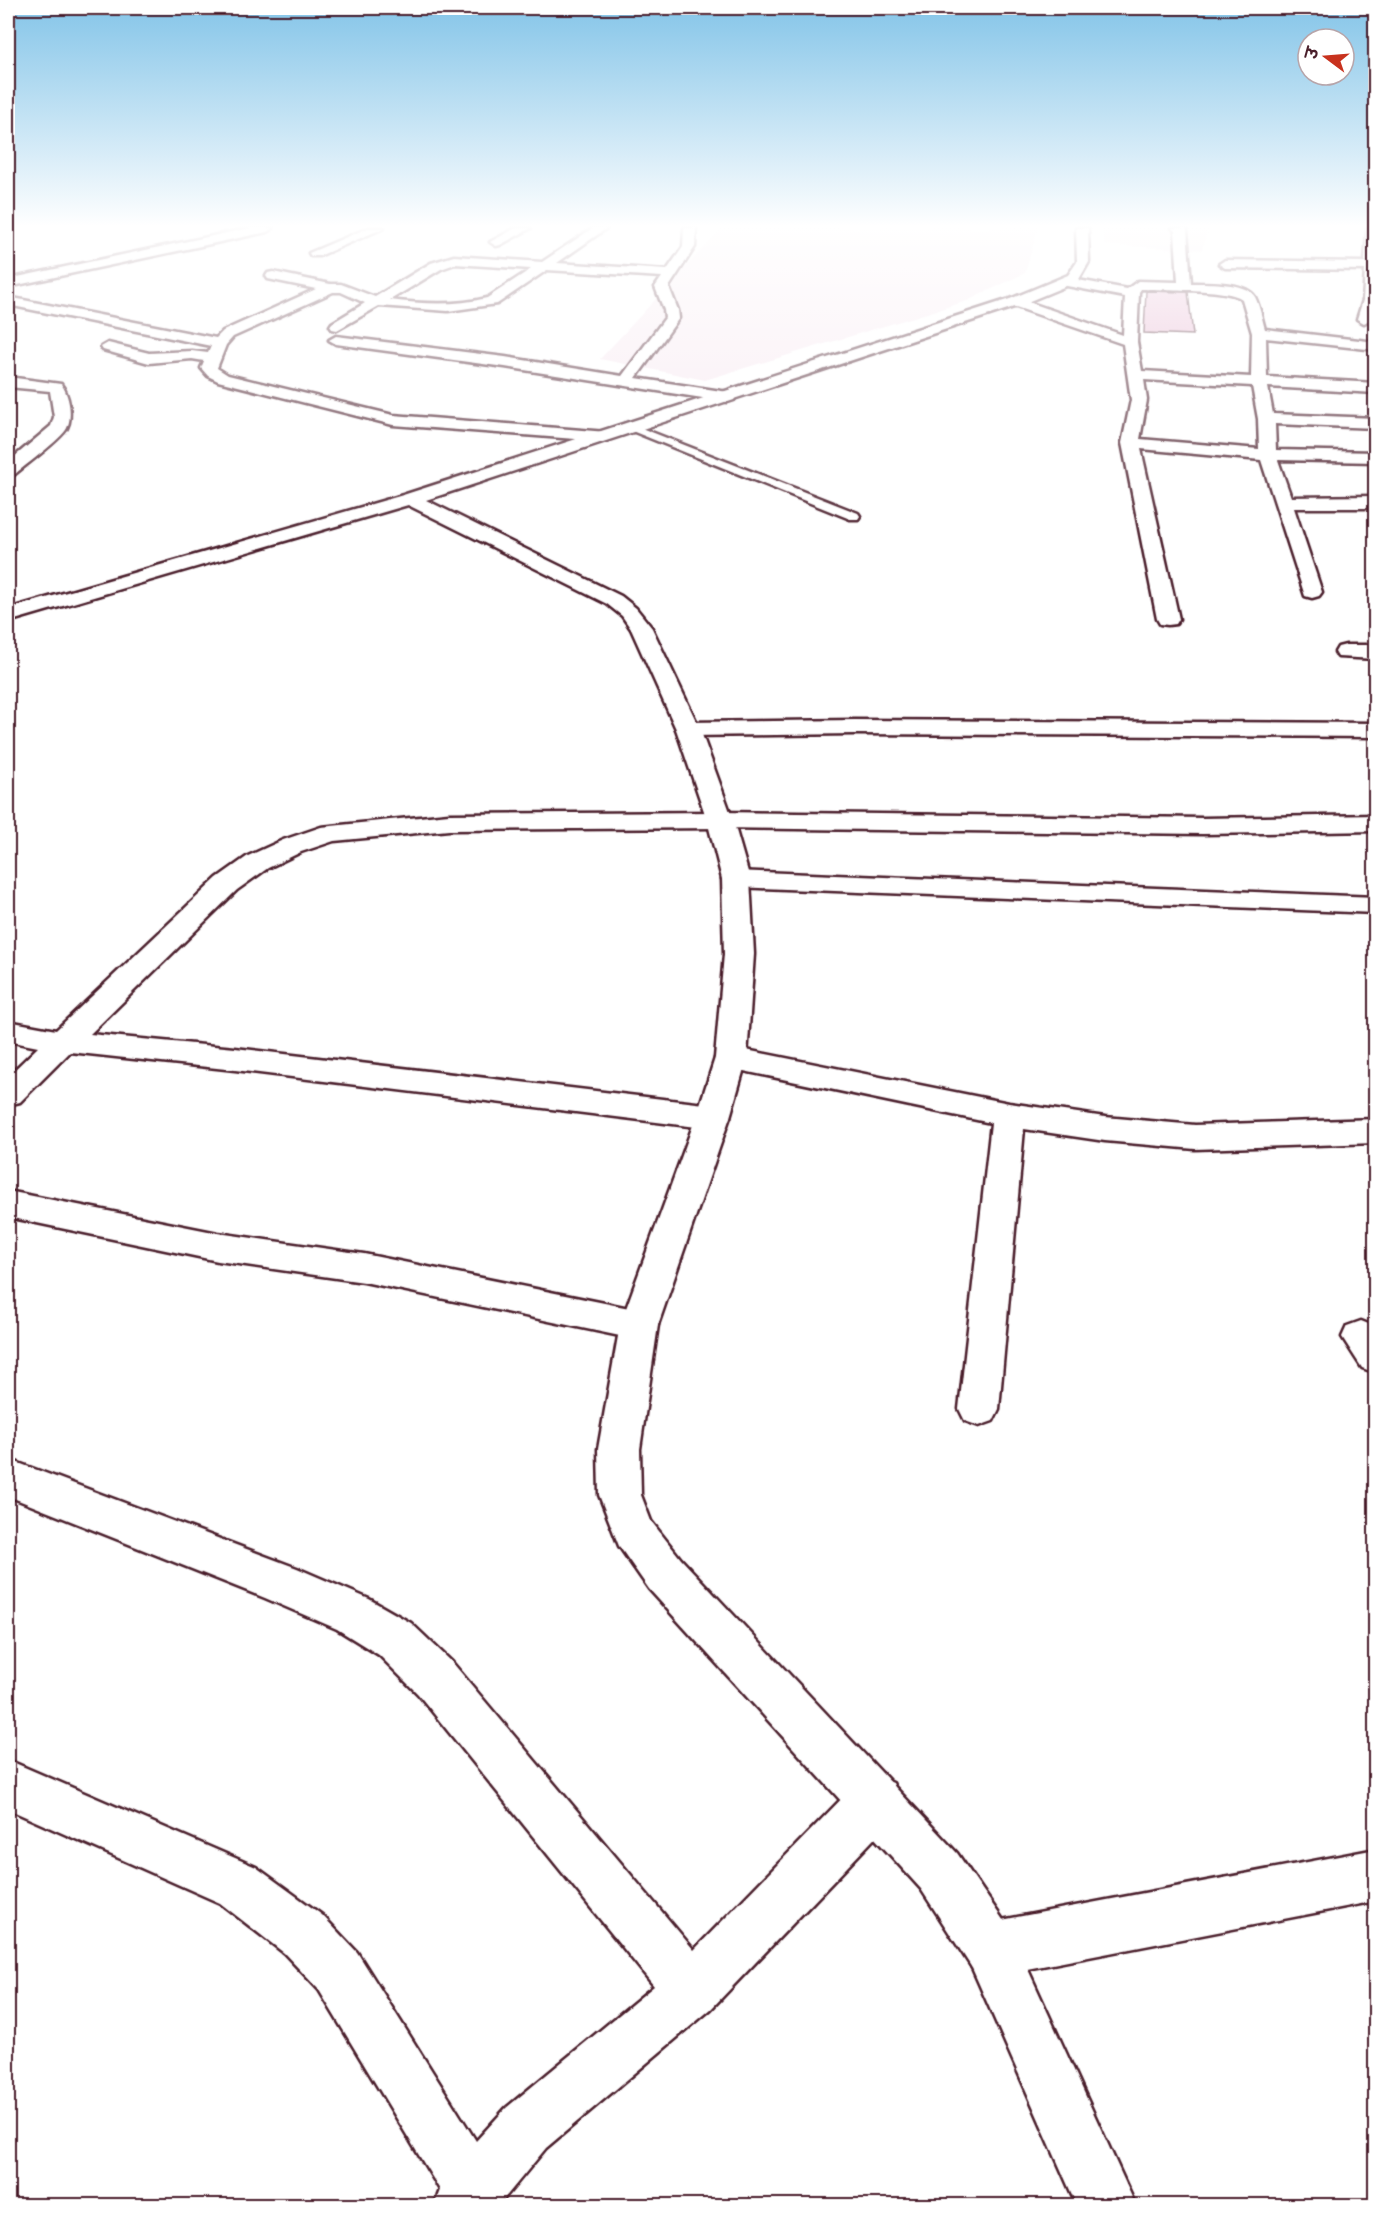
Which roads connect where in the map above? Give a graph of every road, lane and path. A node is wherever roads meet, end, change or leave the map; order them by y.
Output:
1 (160, 331) edge
2 (233, 331) edge
3 (338, 331) edge
4 (662, 331) edge
5 (927, 331) edge
6 (1099, 331) edge
7 (1130, 331) edge
8 (1259, 333) joint
9 (1130, 342) junction
10 (219, 343) junction
11 (1376, 346) edge
12 (108, 347) dead end
13 (213, 358) junction
14 (1137, 375) junction
15 (626, 381) junction
16 (8, 382) edge
17 (1259, 382) junction
18 (1376, 388) edge
19 (728, 397) junction
20 (1266, 419) junction
21 (1376, 423) edge
22 (631, 427) junction
23 (601, 436) junction
24 (1131, 443) junction
25 (1268, 455) junction
26 (1376, 457) edge
27 (8, 471) edge
28 (410, 499) junction
29 (1376, 502) edge
30 (1284, 503) junction
31 (854, 516) dead end
32 (1312, 592) dead end
33 (8, 616) edge
34 (1168, 619) dead end
35 (1346, 652) dead end
36 (1376, 652) edge
37 (685, 724) junction
38 (1376, 730) edge
39 (720, 820) junction
40 (1376, 823) edge
41 (736, 879) junction
42 (1376, 905) edge
43 (8, 1031) edge
44 (61, 1041) junction
45 (731, 1058) junction
46 (8, 1094) edge
47 (1009, 1114) junction
48 (713, 1117) junction
49 (1376, 1131) edge
50 (8, 1204) edge
51 (639, 1325) junction
52 (979, 1408) dead end
53 (8, 1477) edge
54 (8, 1784) edge
55 (875, 1802) junction
56 (1376, 1875) edge
57 (991, 1949) junction
58 (692, 1990) junction
59 (468, 2197) edge
60 (1107, 2205) edge

1 - 10 street
2 - 10 street
3 - 15 street
4 - 15 street
5 - 19 street
6 - 9 street
7 - 9 street
8 - 11 street
8 - 17 street
9 - 14 street
10 - 13 street
12 - 13 street
13 - 23 street
14 - 17 street
14 - 24 street
15 - 19 street
16 - 27 street
17 - 18 street
17 - 20 street
19 - 22 street
20 - 21 street
20 - 25 street
22 - 23 street
22 - 31 lane
23 - 28 street
24 - 25 street
24 - 34 street
25 - 26 street
25 - 30 street
28 - 33 street
28 - 37 street
29 - 30 street
30 - 32 street
35 - 36 street
37 - 38 street
37 - 39 street
39 - 40 street
39 - 41 street
39 - 44 street
41 - 42 street
41 - 45 street
43 - 44 street
44 - 46 street
44 - 48 street
45 - 47 street
45 - 48 street
47 - 49 street
47 - 52 street
48 - 51 street
50 - 51 street
51 - 55 street
53 - 58 street
54 - 59 street
55 - 57 street
55 - 58 street
56 - 57 street
57 - 60 street
58 - 59 street

